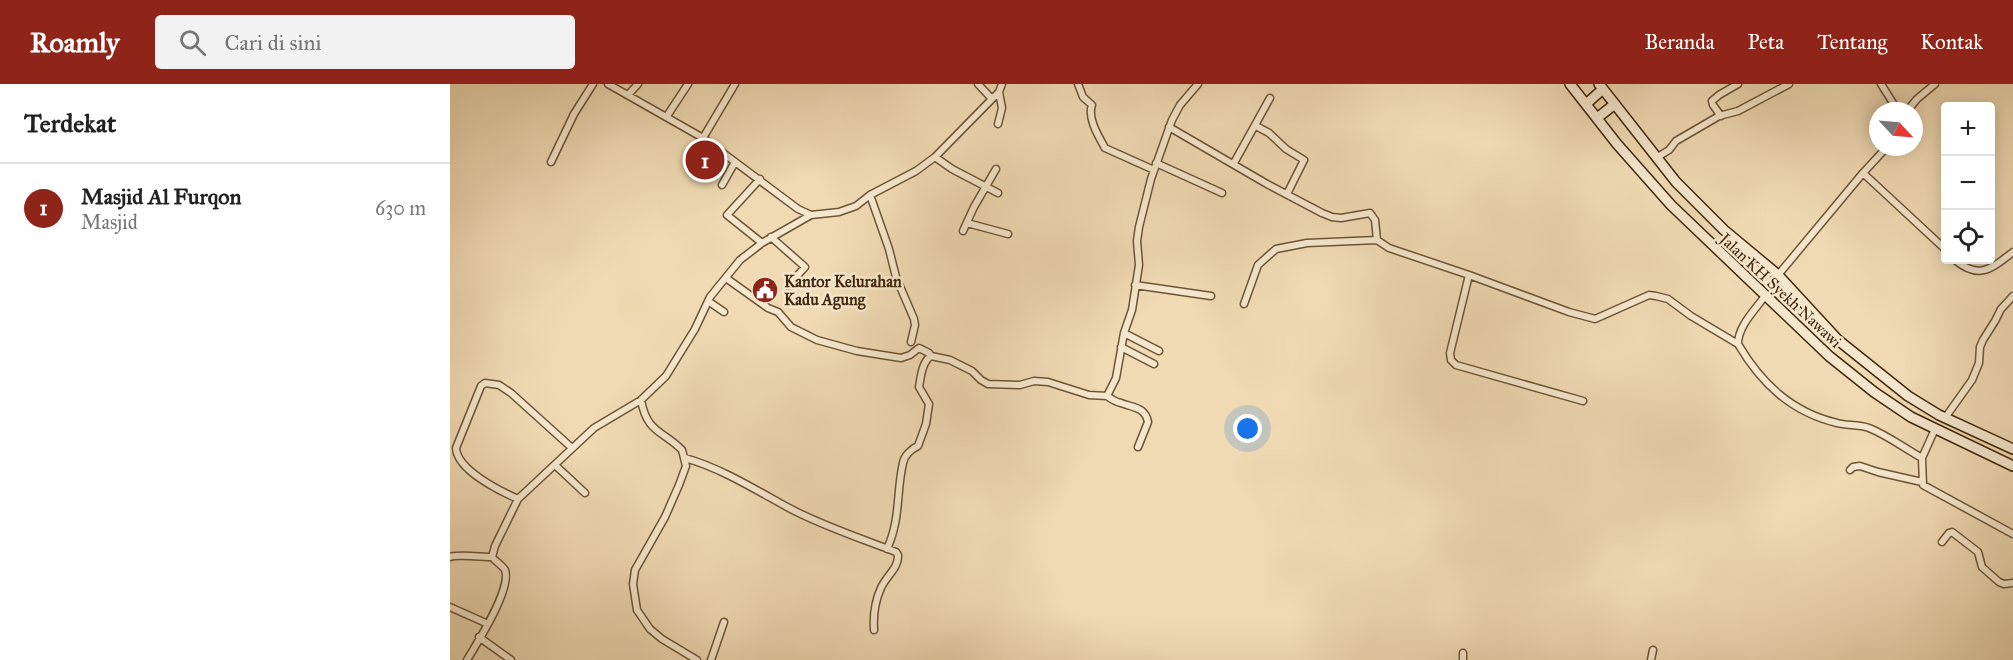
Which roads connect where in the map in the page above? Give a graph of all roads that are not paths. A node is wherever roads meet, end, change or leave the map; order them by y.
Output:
1 (593, 84) edge
2 (609, 84) edge
3 (638, 84) edge
4 (688, 84) edge
5 (735, 84) edge
6 (978, 84) edge
7 (1002, 84) edge
8 (1078, 84) edge
9 (1198, 84) edge
10 (1570, 84) edge
11 (1738, 84) edge
12 (1789, 84) edge
13 (1881, 84) edge
14 (1935, 84) edge
15 (1601, 86) edge
16 (999, 92) junction
17 (628, 95) junction
18 (1270, 98) dead end
19 (992, 99) junction
20 (1892, 102) edge
21 (1914, 102) edge
22 (1586, 104) junction
23 (1615, 104) junction
24 (667, 116) junction
25 (1721, 116) junction
26 (1597, 118) junction
27 (998, 124) dead end
28 (1256, 126) junction
29 (1169, 127) junction
30 (703, 138) junction
31 (1879, 156) edge
32 (935, 157) junction
33 (1656, 158) junction
34 (551, 162) dead end
35 (735, 162) junction
36 (1156, 163) junction
37 (1234, 164) junction
38 (996, 169) dead end
39 (1154, 171) junction
40 (1863, 173) junction
41 (760, 179) junction
42 (722, 185) dead end
43 (986, 187) junction
44 (998, 193) dead end
45 (1222, 193) dead end
46 (1287, 194) junction
47 (870, 195) junction
48 (811, 215) junction
49 (967, 223) junction
50 (963, 231) dead end
51 (1008, 234) dead end
52 (771, 237) junction
53 (1377, 240) junction
54 (762, 243) junction
55 (1941, 245) edge
56 (2013, 252) edge
57 (1960, 264) edge
58 (1469, 275) junction
59 (1778, 275) junction
60 (726, 278) junction
61 (1135, 285) junction
62 (788, 286) dead end
63 (1211, 296) dead end
64 (1765, 296) junction
65 (2013, 296) edge
66 (708, 301) junction
67 (1244, 304) dead end
68 (723, 312) dead end
69 (1124, 333) junction
70 (911, 342) dead end
71 (1738, 344) junction
72 (1121, 347) junction
73 (1159, 351) dead end
74 (931, 356) junction
75 (1154, 364) dead end
76 (1107, 396) junction
77 (641, 400) junction
78 (1583, 401) dead end
79 (1945, 418) junction
80 (1935, 429) junction
81 (1138, 447) dead end
82 (572, 448) junction
83 (2013, 450) edge
84 (685, 458) junction
85 (1922, 458) junction
86 (555, 465) junction
87 (2013, 466) edge
88 (1850, 470) dead end
89 (1922, 482) junction
90 (585, 493) dead end
91 (518, 499) junction
92 (2013, 534) edge
93 (1942, 542) dead end
94 (887, 549) junction
95 (450, 557) edge
96 (492, 557) junction
97 (2013, 583) edge
98 (450, 607) edge
99 (724, 622) dead end
100 (488, 624) junction
101 (873, 630) dead end
102 (479, 637) junction
103 (1653, 650) dead end
104 (467, 660) edge
105 (511, 660) edge
106 (697, 660) edge
107 (711, 660) edge
108 (1651, 660) edge

1 - 34 street
2 - 17 street
3 - 17 street
4 - 24 street
5 - 30 street
6 - 19 street
7 - 16 street
8 - 39 street
9 - 29 street
10 - 22 main road, Jalan KH Syekh Nawawi
11 - 25 street
12 - 25 street
13 - 20 street
14 - 21 street
15 - 22 main road
15 - 23 main road, Jalan KH Syekh Nawawi
16 - 19 street
16 - 27 street
17 - 24 street
18 - 28 street
19 - 32 street
22 - 26 main road, Jalan KH Syekh Nawawi
23 - 26 main road
23 - 33 main road, Jalan KH Syekh Nawawi
24 - 30 street
25 - 33 street
26 - 64 main road, Jalan KH Syekh Nawawi
28 - 37 street
28 - 46 street
29 - 36 street
29 - 37 street
30 - 35 street
31 - 40 street
32 - 43 street
32 - 47 street
33 - 59 main road, Jalan KH Syekh Nawawi
35 - 41 street
35 - 42 street
36 - 39 street
36 - 45 street
37 - 46 street
38 - 43 street
39 - 61 street
40 - 55 street
40 - 59 street
41 - 48 street
41 - 54 street
43 - 44 street
43 - 49 street
46 - 53 street
47 - 48 street
47 - 70 street
48 - 52 street
49 - 50 street
49 - 51 street
52 - 54 street
52 - 62 street
53 - 58 street
53 - 67 street
54 - 60 street
56 - 57 street
58 - 71 street
58 - 78 street
59 - 79 main road, Jalan KH Syekh Nawawi
60 - 66 street
60 - 74 street
61 - 63 street
61 - 69 street
64 - 71 street
64 - 80 main road, Jalan KH Syekh Nawawi
65 - 79 street
66 - 68 street
66 - 77 street
69 - 72 street
69 - 73 street
71 - 85 street
72 - 75 street
72 - 76 street
74 - 76 street
74 - 94 street
76 - 81 street
77 - 82 street
77 - 84 street
79 - 83 main road, Jalan KH Syekh Nawawi
80 - 85 street
80 - 87 main road, Jalan KH Syekh Nawawi
82 - 86 street
82 - 91 street
84 - 94 street
84 - 106 street
85 - 89 street
86 - 90 street
86 - 91 street
88 - 89 street
89 - 92 street
91 - 96 street
93 - 97 street
94 - 101 street
95 - 96 street
96 - 100 street
98 - 100 street
99 - 107 street
100 - 102 street
102 - 104 street
102 - 105 street
103 - 108 street

